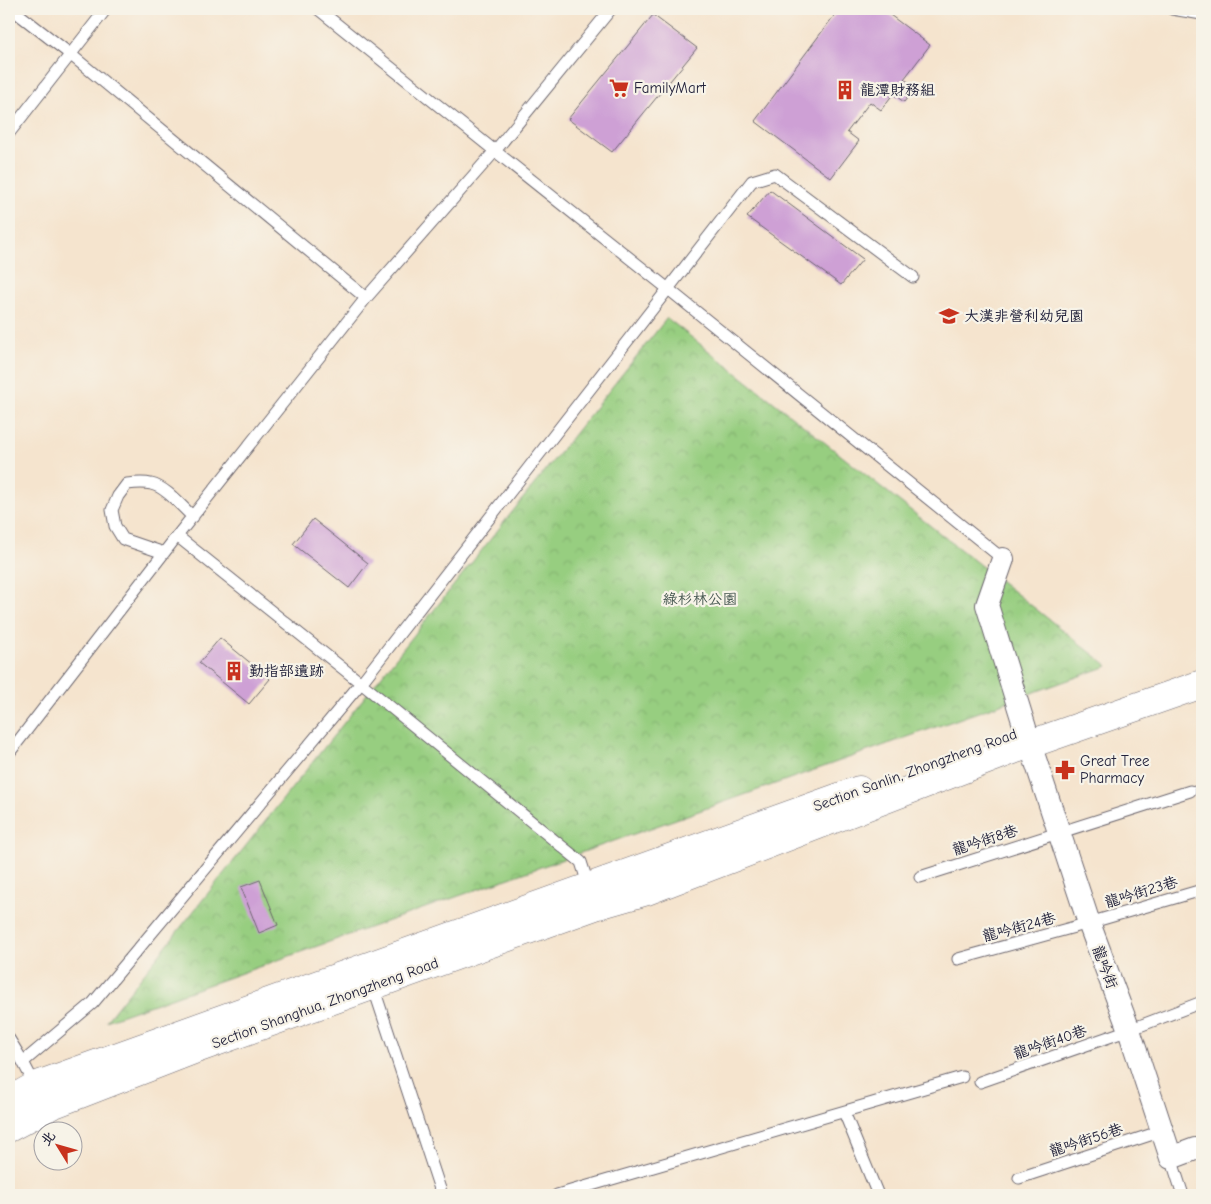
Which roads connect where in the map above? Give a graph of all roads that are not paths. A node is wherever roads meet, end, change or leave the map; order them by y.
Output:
1 (12, 9) edge
2 (106, 9) edge
3 (318, 9) edge
4 (610, 9) edge
5 (1172, 9) edge
6 (1202, 14) edge
7 (70, 54) junction
8 (9, 133) edge
9 (495, 151) junction
10 (913, 277) dead end
11 (668, 288) junction
12 (366, 298) junction
13 (192, 517) junction
14 (177, 536) junction
15 (164, 553) junction
16 (1003, 558) joint
17 (1202, 666) edge
18 (361, 683) junction
19 (1202, 684) edge
20 (1028, 738) junction
21 (9, 753) edge
22 (1190, 791) dead end
23 (1059, 832) junction
24 (920, 877) dead end
25 (637, 882) joint
26 (1202, 890) edge
27 (592, 896) junction
28 (1089, 923) junction
29 (958, 959) dead end
30 (373, 986) junction
31 (1202, 1002) edge
32 (1129, 1030) junction
33 (9, 1039) edge
34 (23, 1062) junction
35 (962, 1077) dead end
36 (980, 1082) dead end
37 (44, 1096) junction
38 (9, 1101) edge
39 (844, 1112) junction
40 (9, 1128) edge
41 (1162, 1131) junction
42 (1202, 1149) edge
43 (1171, 1158) junction
44 (1019, 1178) dead end
45 (442, 1195) edge
46 (557, 1195) edge
47 (878, 1195) edge
48 (1183, 1195) edge

1 - 7 lane
2 - 7 lane
3 - 9 lane
4 - 9 lane
5 - 6 lane
7 - 8 lane
7 - 12 lane
9 - 11 lane
9 - 12 lane
10 - 11 lane
11 - 16 lane
11 - 18 lane
12 - 13 lane
13 - 14 lane
13 - 15 lane
14 - 15 lane
14 - 18 lane
15 - 21 lane
16 - 20 street, 龍吟街
17 - 20 main road, Section Sanlin, Zhongzheng Road
18 - 27 lane
18 - 34 lane
19 - 20 main road, Section Sanlin, Zhongzheng Road
20 - 23 street, 龍吟街
20 - 25 main road, Section Sanlin, Zhongzheng Road
22 - 23 lane, 龍吟街8巷
23 - 24 lane, 龍吟街8巷
23 - 28 street, 龍吟街
25 - 27 main road, Section Shanghua, Zhongzheng Road
26 - 28 lane, 龍吟街23巷
27 - 30 main road, Section Shanghua, Zhongzheng Road
27 - 37 main road, Section Shanghua, Zhongzheng Road
28 - 29 lane, 龍吟街24巷
28 - 32 street, 龍吟街
30 - 37 main road, Section Shanghua, Zhongzheng Road
30 - 45 lane
31 - 32 lane, 龍吟街40巷
32 - 36 lane, 龍吟街40巷
32 - 41 street, 龍吟街
33 - 34 lane
34 - 37 lane
35 - 39 lane
37 - 38 main road, Section Shanghua, Zhongzheng Road
37 - 40 main road, Section Shanghua, Zhongzheng Road
39 - 46 lane
39 - 47 lane
41 - 43 street, 龍吟街
41 - 44 lane, 龍吟街56巷
42 - 43 street
43 - 48 lane

